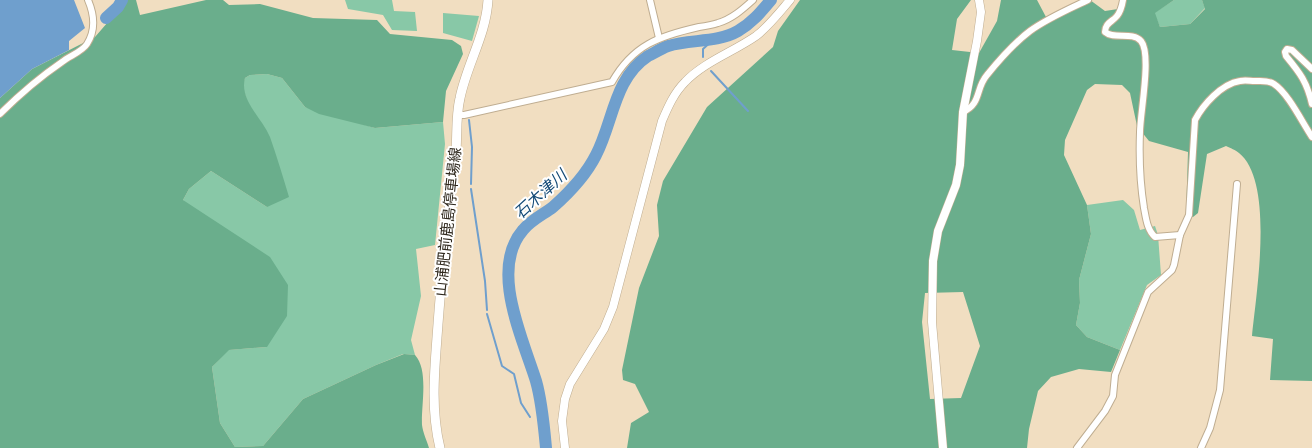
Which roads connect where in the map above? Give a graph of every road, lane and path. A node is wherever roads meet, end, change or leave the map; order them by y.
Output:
1 (88, 0) edge
2 (488, 0) edge
3 (650, 0) edge
4 (753, 0) edge
5 (790, 0) edge
6 (979, 0) edge
7 (1088, 0) edge
8 (1123, 0) edge
9 (659, 38) junction
10 (1312, 69) edge
11 (1312, 104) edge
12 (963, 112) junction
13 (0, 114) edge
14 (457, 115) junction
15 (1312, 137) edge
16 (1237, 184) dead end
17 (1180, 235) junction
18 (440, 448) edge
19 (565, 448) edge
20 (943, 448) edge
21 (1078, 448) edge
22 (1201, 448) edge

1 - 13 street
2 - 14 main road, 山浦肥前鹿島停車場線
3 - 9 street
4 - 9 street
5 - 19 street
6 - 12 street
7 - 12 street
8 - 17 street
9 - 14 street
10 - 11 street
12 - 20 street
14 - 18 main road, 山浦肥前鹿島停車場線
15 - 17 street
16 - 22 street
17 - 21 street

